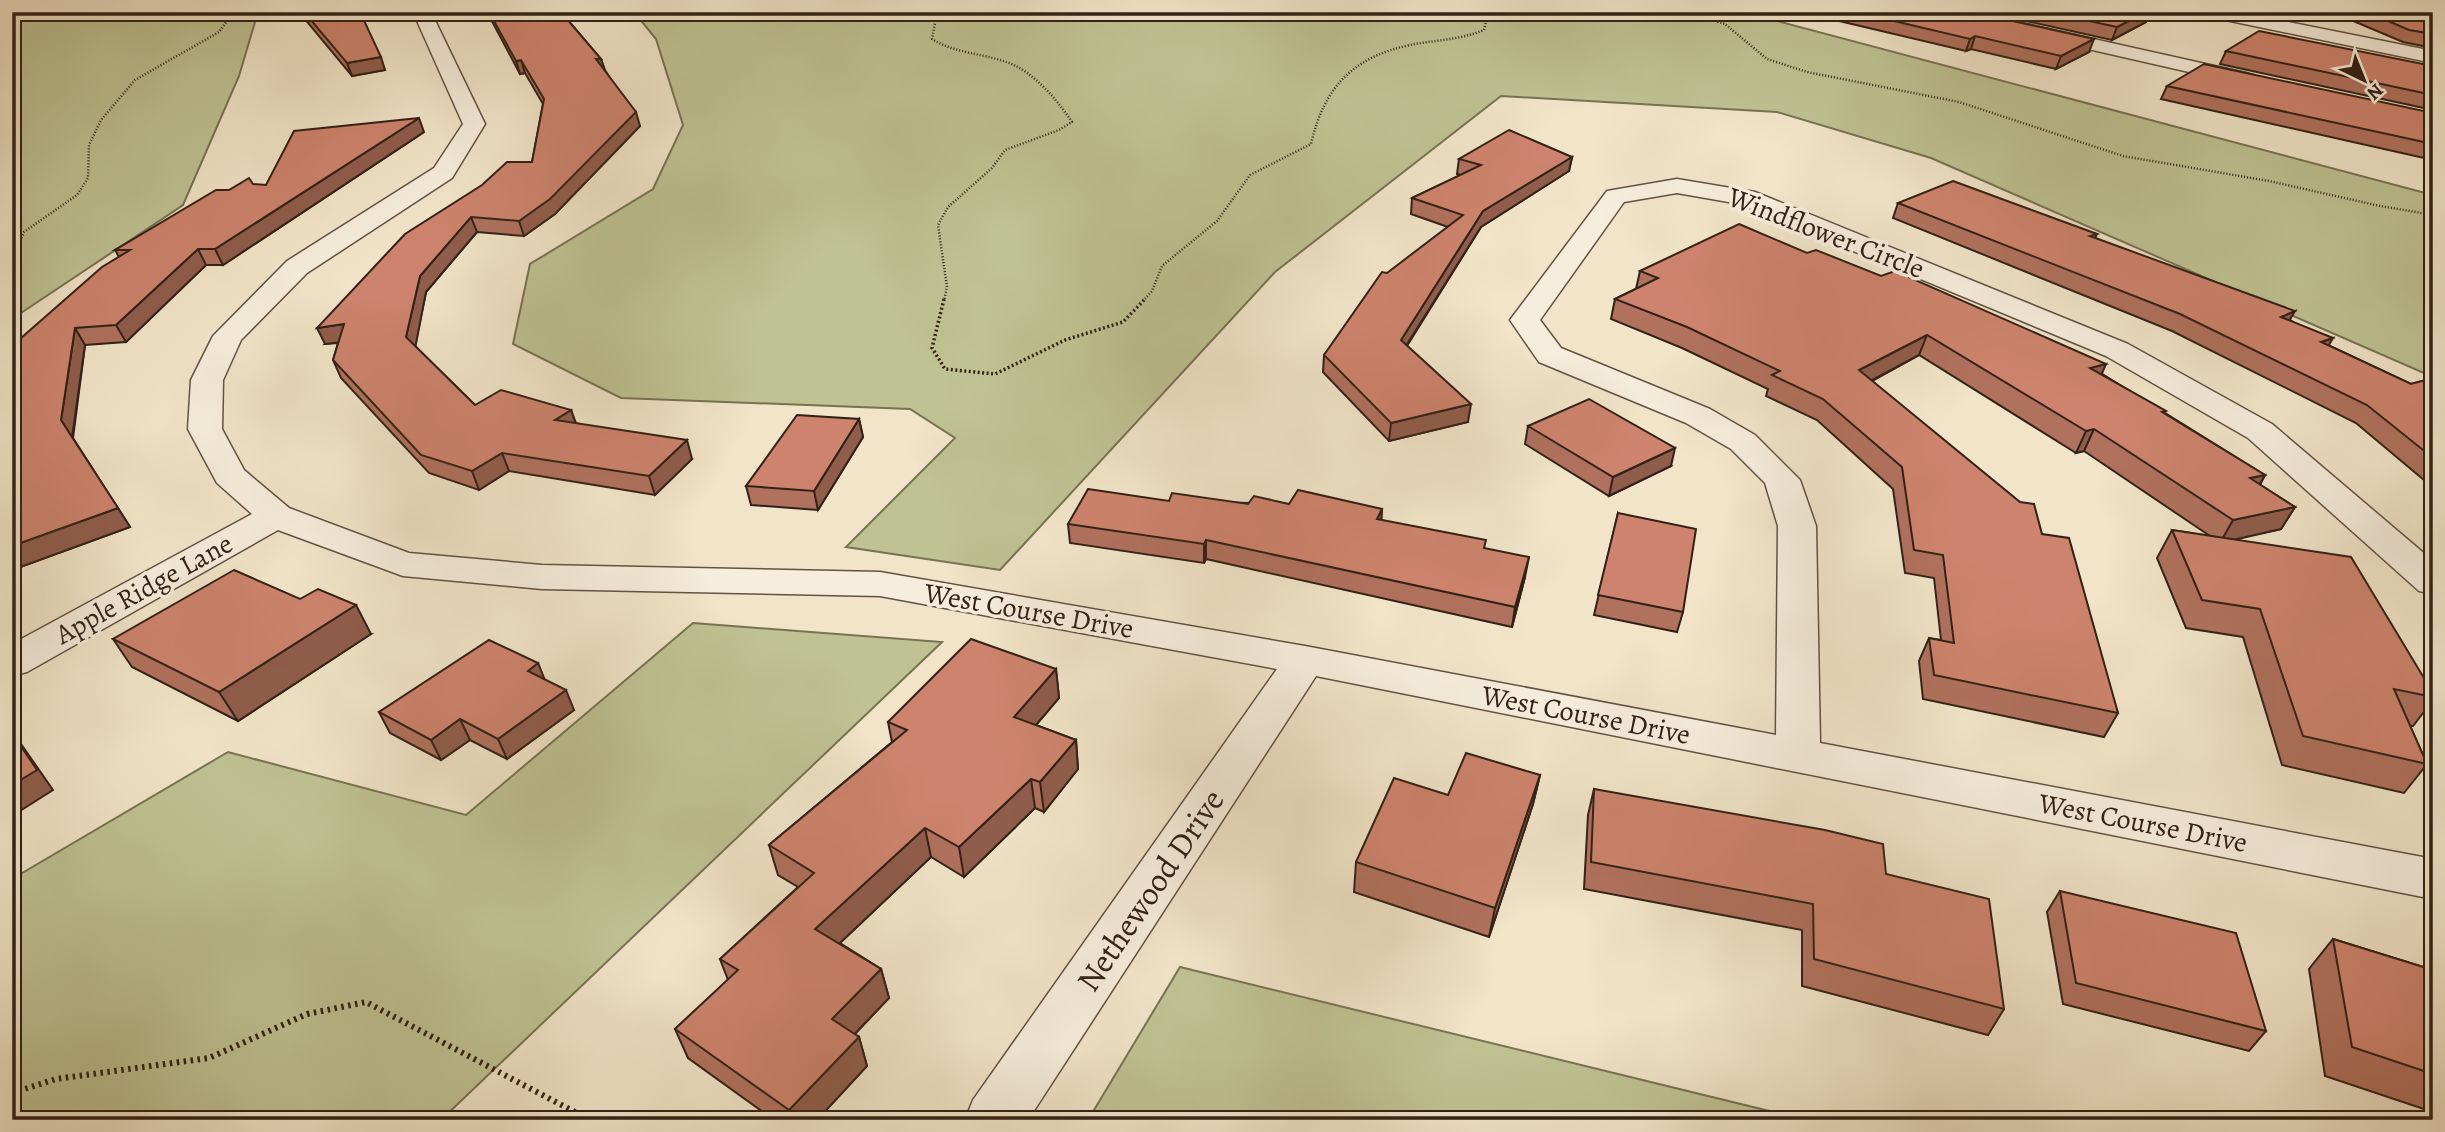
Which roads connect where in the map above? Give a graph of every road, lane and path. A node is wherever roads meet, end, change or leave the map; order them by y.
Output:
1 (35, 12) edge
2 (226, 12) edge
3 (422, 12) edge
4 (937, 12) edge
5 (1488, 12) edge
6 (1686, 12) edge
7 (1947, 12) edge
8 (2211, 12) edge
9 (12, 17) edge
10 (2433, 57) edge
11 (2271, 84) edge
12 (2433, 215) edge
13 (12, 260) edge
14 (276, 516) junction
15 (2433, 582) edge
16 (1305, 660) junction
17 (12, 662) edge
18 (1798, 756) junction
19 (2433, 879) edge
20 (12, 1093) edge
21 (590, 1120) edge
22 (994, 1120) edge

1 - 9 street
2 - 13 path
3 - 14 street, West Course Drive
4 - 5 path
6 - 12 path
7 - 11 street
8 - 10 street
14 - 16 street, West Course Drive
14 - 17 street, Apple Ridge Lane
15 - 18 street, Windflower Circle
16 - 18 street, West Course Drive
16 - 22 street, Nethewood Drive
18 - 19 street, West Course Drive
20 - 21 path

